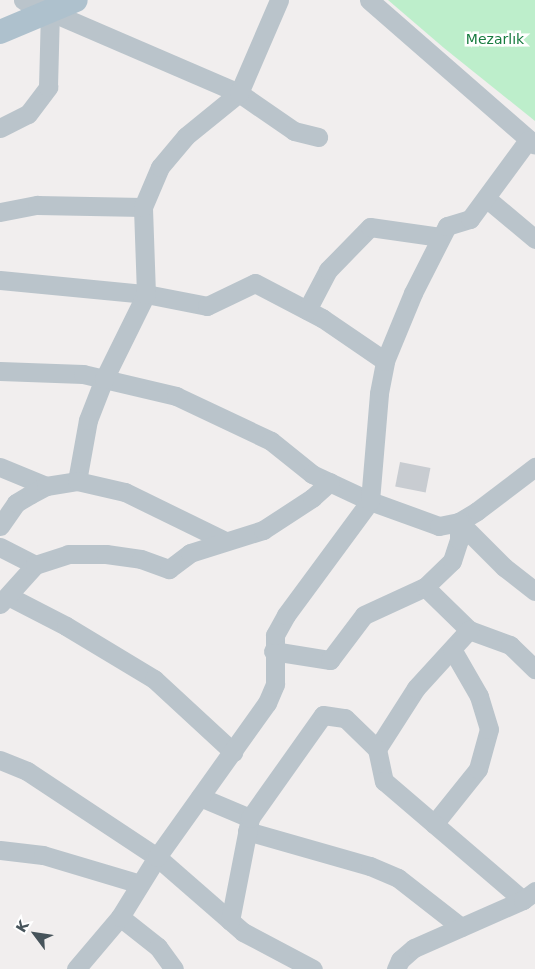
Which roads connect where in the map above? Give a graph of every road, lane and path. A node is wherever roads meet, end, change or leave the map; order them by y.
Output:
1 (23, 0) edge
2 (76, 0) edge
3 (279, 0) edge
4 (369, 0) edge
5 (50, 12) junction
6 (0, 32) edge
7 (239, 93) junction
8 (0, 128) edge
9 (318, 137) dead end
10 (532, 142) edge
11 (486, 198) junction
12 (143, 207) junction
13 (0, 212) edge
14 (440, 238) junction
15 (535, 239) edge
16 (0, 280) edge
17 (146, 294) junction
18 (307, 310) junction
19 (385, 361) junction
20 (0, 371) edge
21 (104, 380) junction
22 (0, 467) edge
23 (535, 467) edge
24 (77, 481) junction
25 (330, 482) junction
26 (46, 486) junction
27 (370, 501) junction
28 (459, 522) junction
29 (0, 526) edge
30 (225, 541) junction
31 (0, 546) edge
32 (35, 565) junction
33 (425, 587) junction
34 (535, 591) edge
35 (4, 600) edge
36 (469, 630) junction
37 (452, 648) junction
38 (273, 651) junction
39 (535, 669) edge
40 (377, 749) junction
41 (233, 752) junction
42 (0, 760) edge
43 (200, 797) junction
44 (248, 824) junction
45 (434, 824) junction
46 (0, 850) edge
47 (157, 857) junction
48 (140, 884) junction
49 (529, 896) edge
50 (120, 917) junction
51 (230, 921) junction
52 (461, 927) junction
53 (76, 969) edge
54 (174, 969) edge
55 (313, 969) edge
56 (396, 969) edge

1 - 5 street
2 - 5 main road
3 - 7 street
4 - 10 street
5 - 6 main road
5 - 7 street
5 - 8 street
7 - 9 street
7 - 12 street
10 - 11 street
11 - 14 street
11 - 15 street
12 - 13 street
12 - 17 street
14 - 18 street
14 - 19 street
16 - 17 street
17 - 18 street
17 - 21 street
18 - 19 street
19 - 27 street
20 - 21 street
21 - 24 street
21 - 25 street
22 - 26 street
23 - 28 street
24 - 26 street
24 - 30 street
25 - 27 street
25 - 30 street
26 - 29 street
27 - 28 street
27 - 38 street
28 - 33 street
28 - 34 street
30 - 32 street
31 - 32 street
32 - 35 street
33 - 36 street
33 - 38 street
35 - 41 street
36 - 37 street
36 - 39 street
37 - 40 street
37 - 45 street
38 - 41 street
40 - 44 street
40 - 45 street
41 - 43 street
42 - 47 street
43 - 44 street
43 - 47 street
44 - 51 street
44 - 52 street
45 - 49 street
46 - 48 street
47 - 48 street
47 - 51 street
48 - 50 street
49 - 52 street
50 - 53 street
50 - 54 street
51 - 55 street
52 - 56 street

